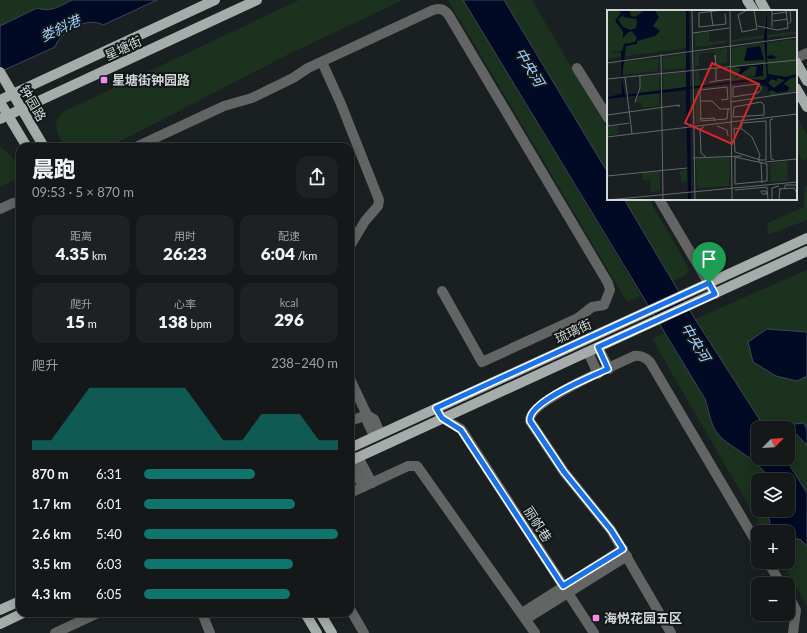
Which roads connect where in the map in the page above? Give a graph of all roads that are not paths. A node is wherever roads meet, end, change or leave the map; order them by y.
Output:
1 (215, 0) edge
2 (258, 0) edge
3 (747, 0) edge
4 (760, 0) edge
5 (753, 10) edge
6 (765, 10) edge
7 (807, 53) edge
8 (807, 58) edge
9 (797, 60) edge
10 (797, 61) edge
11 (322, 62) junction
12 (797, 63) edge
13 (577, 68) dead end
14 (0, 72) edge
15 (807, 81) edge
16 (797, 90) edge
17 (13, 94) junction
18 (0, 101) edge
19 (807, 107) edge
20 (22, 109) junction
21 (607, 116) edge
22 (4, 117) edge
23 (24, 143) edge
24 (42, 143) edge
25 (145, 143) edge
26 (661, 200) edge
27 (16, 203) edge
28 (0, 209) edge
29 (807, 238) edge
30 (354, 239) edge
31 (807, 251) edge
32 (709, 283) junction
33 (442, 291) dead end
34 (715, 294) junction
35 (598, 347) junction
36 (588, 352) junction
37 (608, 369) junction
38 (598, 374) junction
39 (354, 387) edge
40 (455, 399) junction
41 (436, 408) junction
42 (460, 410) junction
43 (367, 415) junction
44 (442, 418) junction
45 (354, 420) edge
46 (461, 430) junction
47 (377, 435) junction
48 (354, 446) edge
49 (354, 459) edge
50 (354, 461) edge
51 (367, 485) junction
52 (354, 491) edge
53 (751, 532) edge
54 (625, 552) junction
55 (566, 589) junction
56 (16, 603) edge
57 (0, 610) edge
58 (16, 616) edge
59 (354, 616) edge
60 (524, 616) junction
61 (89, 617) edge
62 (204, 617) edge
63 (307, 617) edge
64 (322, 617) edge
65 (795, 621) edge
66 (0, 624) edge
67 (55, 633) edge
68 (210, 633) edge
69 (317, 633) edge
70 (332, 633) edge
71 (364, 633) edge
72 (535, 633) edge
73 (594, 633) edge
74 (671, 633) edge
75 (793, 633) edge

1 - 17 main road, 星塘街
2 - 20 main road, 星塘街
3 - 5 main road
4 - 6 main road
7 - 9 street
8 - 10 street
11 - 25 street
11 - 30 street
11 - 33 street
12 - 15 main road
13 - 21 street
14 - 17 main road, 钟园路
16 - 19 main road
17 - 18 main road, 星塘街
17 - 20 main road, 钟园路
18 - 22 main road
20 - 22 main road, 星塘街
20 - 24 main road, 钟园路
22 - 23 main road
26 - 32 street
27 - 28 street
29 - 32 main road, 琉璃街
31 - 34 main road, 琉璃街
32 - 34 street
32 - 40 main road, 琉璃街
34 - 35 main road, 琉璃街
35 - 36 main road, 琉璃街
35 - 37 street
36 - 38 street
36 - 42 main road, 琉璃街
37 - 38 street
37 - 53 street
38 - 54 street
39 - 43 street
40 - 41 main road, 琉璃街
40 - 42 street
41 - 44 street, 丽帆巷
41 - 47 main road, 琉璃街
42 - 44 main road, 琉璃街
42 - 46 street
43 - 45 street
43 - 47 street
44 - 46 street, 丽帆巷
44 - 49 main road, 琉璃街
46 - 55 street, 丽帆巷
47 - 48 main road, 琉璃街
50 - 51 street
51 - 52 street
51 - 60 street
54 - 55 street
54 - 74 street
55 - 60 street
55 - 73 street, 丽帆巷
56 - 57 main road
58 - 66 main road
59 - 71 street
60 - 72 street
61 - 67 street
62 - 68 street
63 - 69 main road
64 - 70 main road
65 - 75 street

